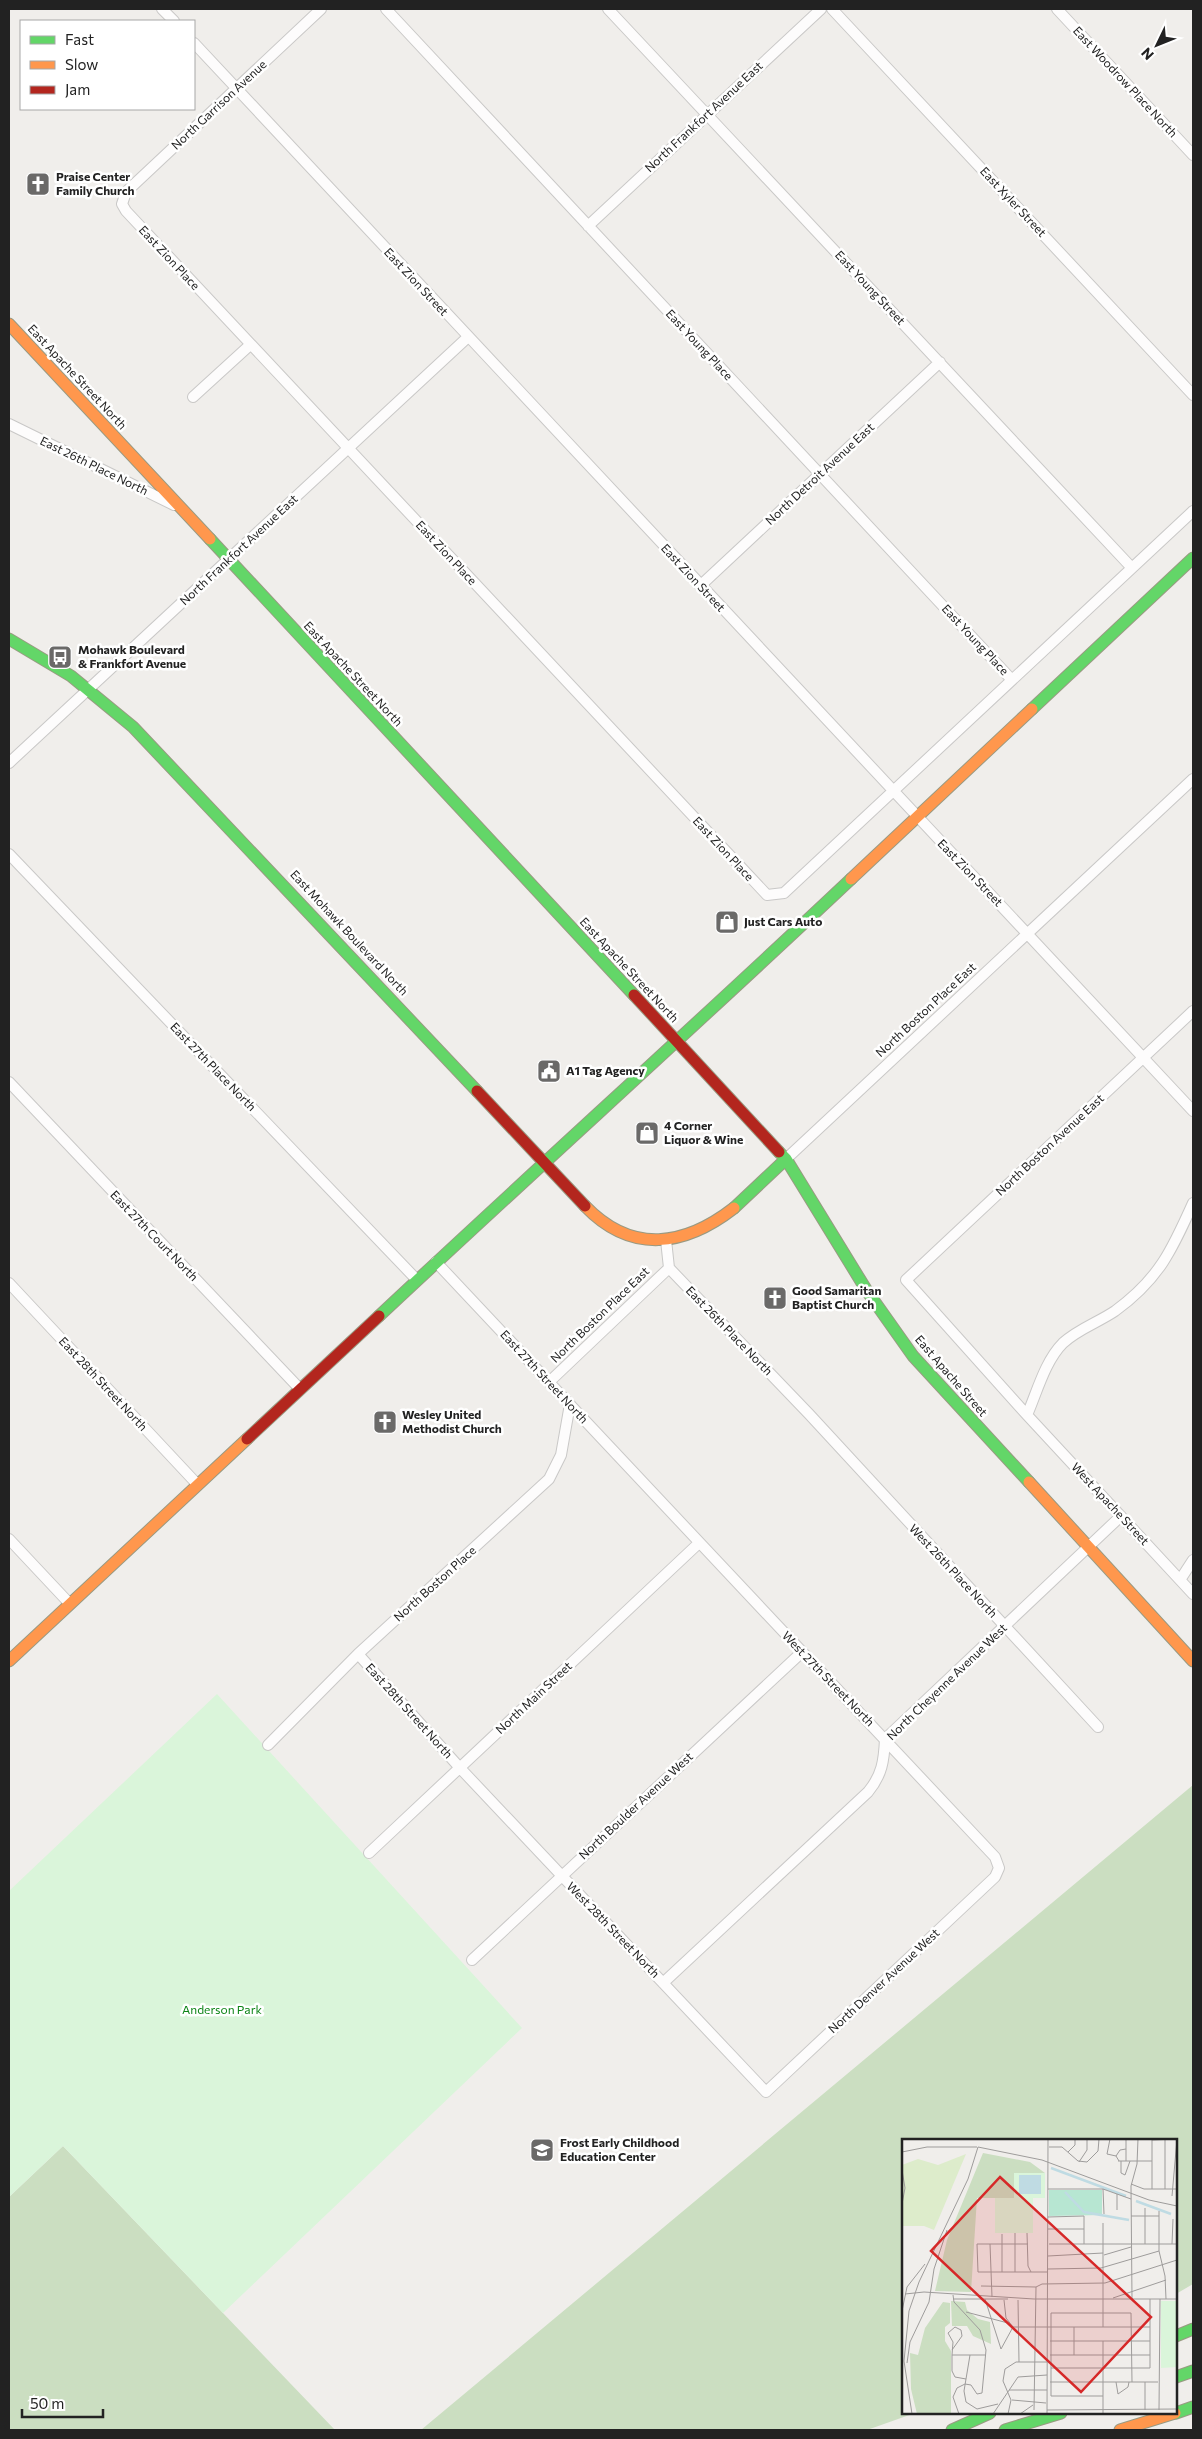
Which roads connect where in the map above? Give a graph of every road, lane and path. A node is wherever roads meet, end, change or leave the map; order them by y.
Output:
1 (162, 9) edge
2 (321, 9) edge
3 (386, 9) edge
4 (608, 9) edge
5 (822, 9) edge
6 (832, 9) edge
7 (1057, 9) edge
8 (173, 20) edge
9 (195, 44) edge
10 (237, 89) junction
11 (707, 114) junction
12 (1193, 155) edge
13 (122, 204) joint
14 (588, 226) junction
15 (9, 324) edge
16 (468, 337) junction
17 (250, 345) junction
18 (940, 362) junction
19 (1193, 395) edge
20 (193, 398) dead end
21 (9, 424) edge
22 (348, 449) junction
23 (819, 473) junction
24 (179, 507) junction
25 (1193, 511) edge
26 (1193, 558) edge
27 (228, 560) junction
28 (1132, 568) junction
29 (700, 586) junction
30 (9, 639) edge
31 (1012, 680) junction
32 (89, 690) junction
33 (9, 763) edge
34 (1193, 779) edge
35 (893, 791) junction
36 (917, 816) junction
37 (9, 854) edge
38 (1028, 933) junction
39 (1193, 1011) edge
40 (678, 1042) junction
41 (1143, 1057) junction
42 (9, 1082) edge
43 (1193, 1111) edge
44 (786, 1159) junction
45 (544, 1162) junction
46 (1193, 1203) edge
47 (666, 1240) junction
48 (436, 1262) junction
49 (669, 1268) junction
50 (417, 1280) junction
51 (9, 1283) edge
52 (549, 1382) junction
53 (300, 1389) junction
54 (570, 1404) junction
55 (809, 1414) joint
56 (1027, 1415) junction
57 (197, 1484) junction
58 (652, 1493) joint
59 (1122, 1516) junction
60 (9, 1539) edge
61 (699, 1543) junction
62 (1089, 1548) junction
63 (1193, 1560) edge
64 (1180, 1580) junction
65 (1193, 1594) edge
66 (70, 1604) junction
67 (1004, 1627) junction
68 (801, 1653) junction
69 (358, 1654) junction
70 (9, 1661) edge
71 (1193, 1661) edge
72 (1098, 1727) dead end
73 (885, 1739) junction
74 (268, 1745) dead end
75 (460, 1768) junction
76 (369, 1853) dead end
77 (999, 1868) joint
78 (561, 1876) junction
79 (472, 1960) dead end
80 (663, 1983) junction
81 (766, 2092) joint
82 (1193, 2329) edge
83 (1177, 2336) edge
84 (1193, 2371) edge
85 (1177, 2376) edge
86 (1193, 2407) edge
87 (1177, 2413) edge
88 (988, 2414) edge
89 (1058, 2414) edge
90 (1173, 2414) edge
91 (952, 2430) edge
92 (1005, 2430) edge
93 (1120, 2430) edge

1 - 8 street
2 - 10 street, North Garrison Avenue
3 - 14 street, East Young Place
4 - 11 street, East Young Street
5 - 11 street, North Frankfort Avenue East
6 - 19 street, East Xyler Street
7 - 12 street, East Woodrow Place North
9 - 10 street, East Zion Street
10 - 13 street, North Garrison Avenue
10 - 16 street, East Zion Street
11 - 14 street, North Frankfort Avenue East
11 - 18 street, East Young Street
13 - 17 street, East Zion Place
14 - 23 street, East Young Place
15 - 24 main road, East Apache Street North
16 - 22 street, North Frankfort Avenue East
16 - 29 street, East Zion Street
17 - 20 street
17 - 22 street, East Zion Place
18 - 23 street, North Detroit Avenue East
18 - 28 street, East Young Street
21 - 24 street, East 26th Place North
22 - 27 street, North Frankfort Avenue East
22 - 35 street, East Zion Place
23 - 29 street, North Detroit Avenue East
23 - 31 street, East Young Place
24 - 27 main road, East Apache Street North
25 - 28 street
26 - 36 main road
27 - 32 street, North Frankfort Avenue East
27 - 40 main road, East Apache Street North
28 - 31 street
29 - 35 street, East Zion Street
30 - 32 main road, East Mohawk Boulevard North
31 - 35 street
32 - 33 street, North Frankfort Avenue East
32 - 45 main road, East Mohawk Boulevard North
34 - 38 street, North Boston Place East
35 - 36 street, East Zion Street
36 - 38 street, East Zion Street
36 - 40 main road
37 - 50 street, East 27th Place North
38 - 41 street, East Zion Street
38 - 44 street, North Boston Place East
39 - 41 street, North Boston Avenue East
40 - 44 main road, East Apache Street
40 - 45 main road
41 - 43 street, East Zion Street
41 - 56 street, North Boston Avenue East
42 - 53 street, East 27th Court North
44 - 47 main road, North Boston Place East
44 - 62 main road, East Apache Street
45 - 47 main road, East Mohawk Boulevard North
45 - 48 main road
46 - 56 street
47 - 49 street
48 - 50 main road
48 - 52 street, East 27th Street North
49 - 52 street, North Boston Place East
49 - 55 street, East 26th Place North
50 - 53 main road
51 - 57 street, East 28th Street North
52 - 54 street, East 27th Street North
53 - 57 main road
54 - 58 street, East 27th Street North
54 - 69 street, North Boston Place
55 - 67 street, West 26th Place North
56 - 59 street, West Apache Street
57 - 66 main road
58 - 61 street, West 27th Street North
59 - 62 street, North Cheyenne Avenue West
59 - 64 street, West Apache Street
60 - 66 street
61 - 68 street, West 27th Street North
61 - 75 street, North Main Street
62 - 67 street, North Cheyenne Avenue West
62 - 71 main road, East Apache Street
63 - 64 street
64 - 65 street, West Apache Street
66 - 70 main road
67 - 72 street, West 26th Place North
67 - 73 street, North Cheyenne Avenue West
68 - 73 street, West 27th Street North
68 - 78 street, North Boulder Avenue West
69 - 74 street, North Boston Place
69 - 75 street, East 28th Street North
73 - 77 street, West 27th Street North
73 - 80 street, North Cheyenne Avenue West
75 - 76 street, North Main Street
75 - 78 street, West 28th Street North
77 - 81 street, North Denver Avenue West
78 - 79 street, North Boulder Avenue West
78 - 80 street, West 28th Street North
80 - 81 street, West 28th Street North
82 - 83 main road
84 - 85 main road
86 - 87 main road
88 - 91 main road
89 - 92 main road
90 - 93 main road

